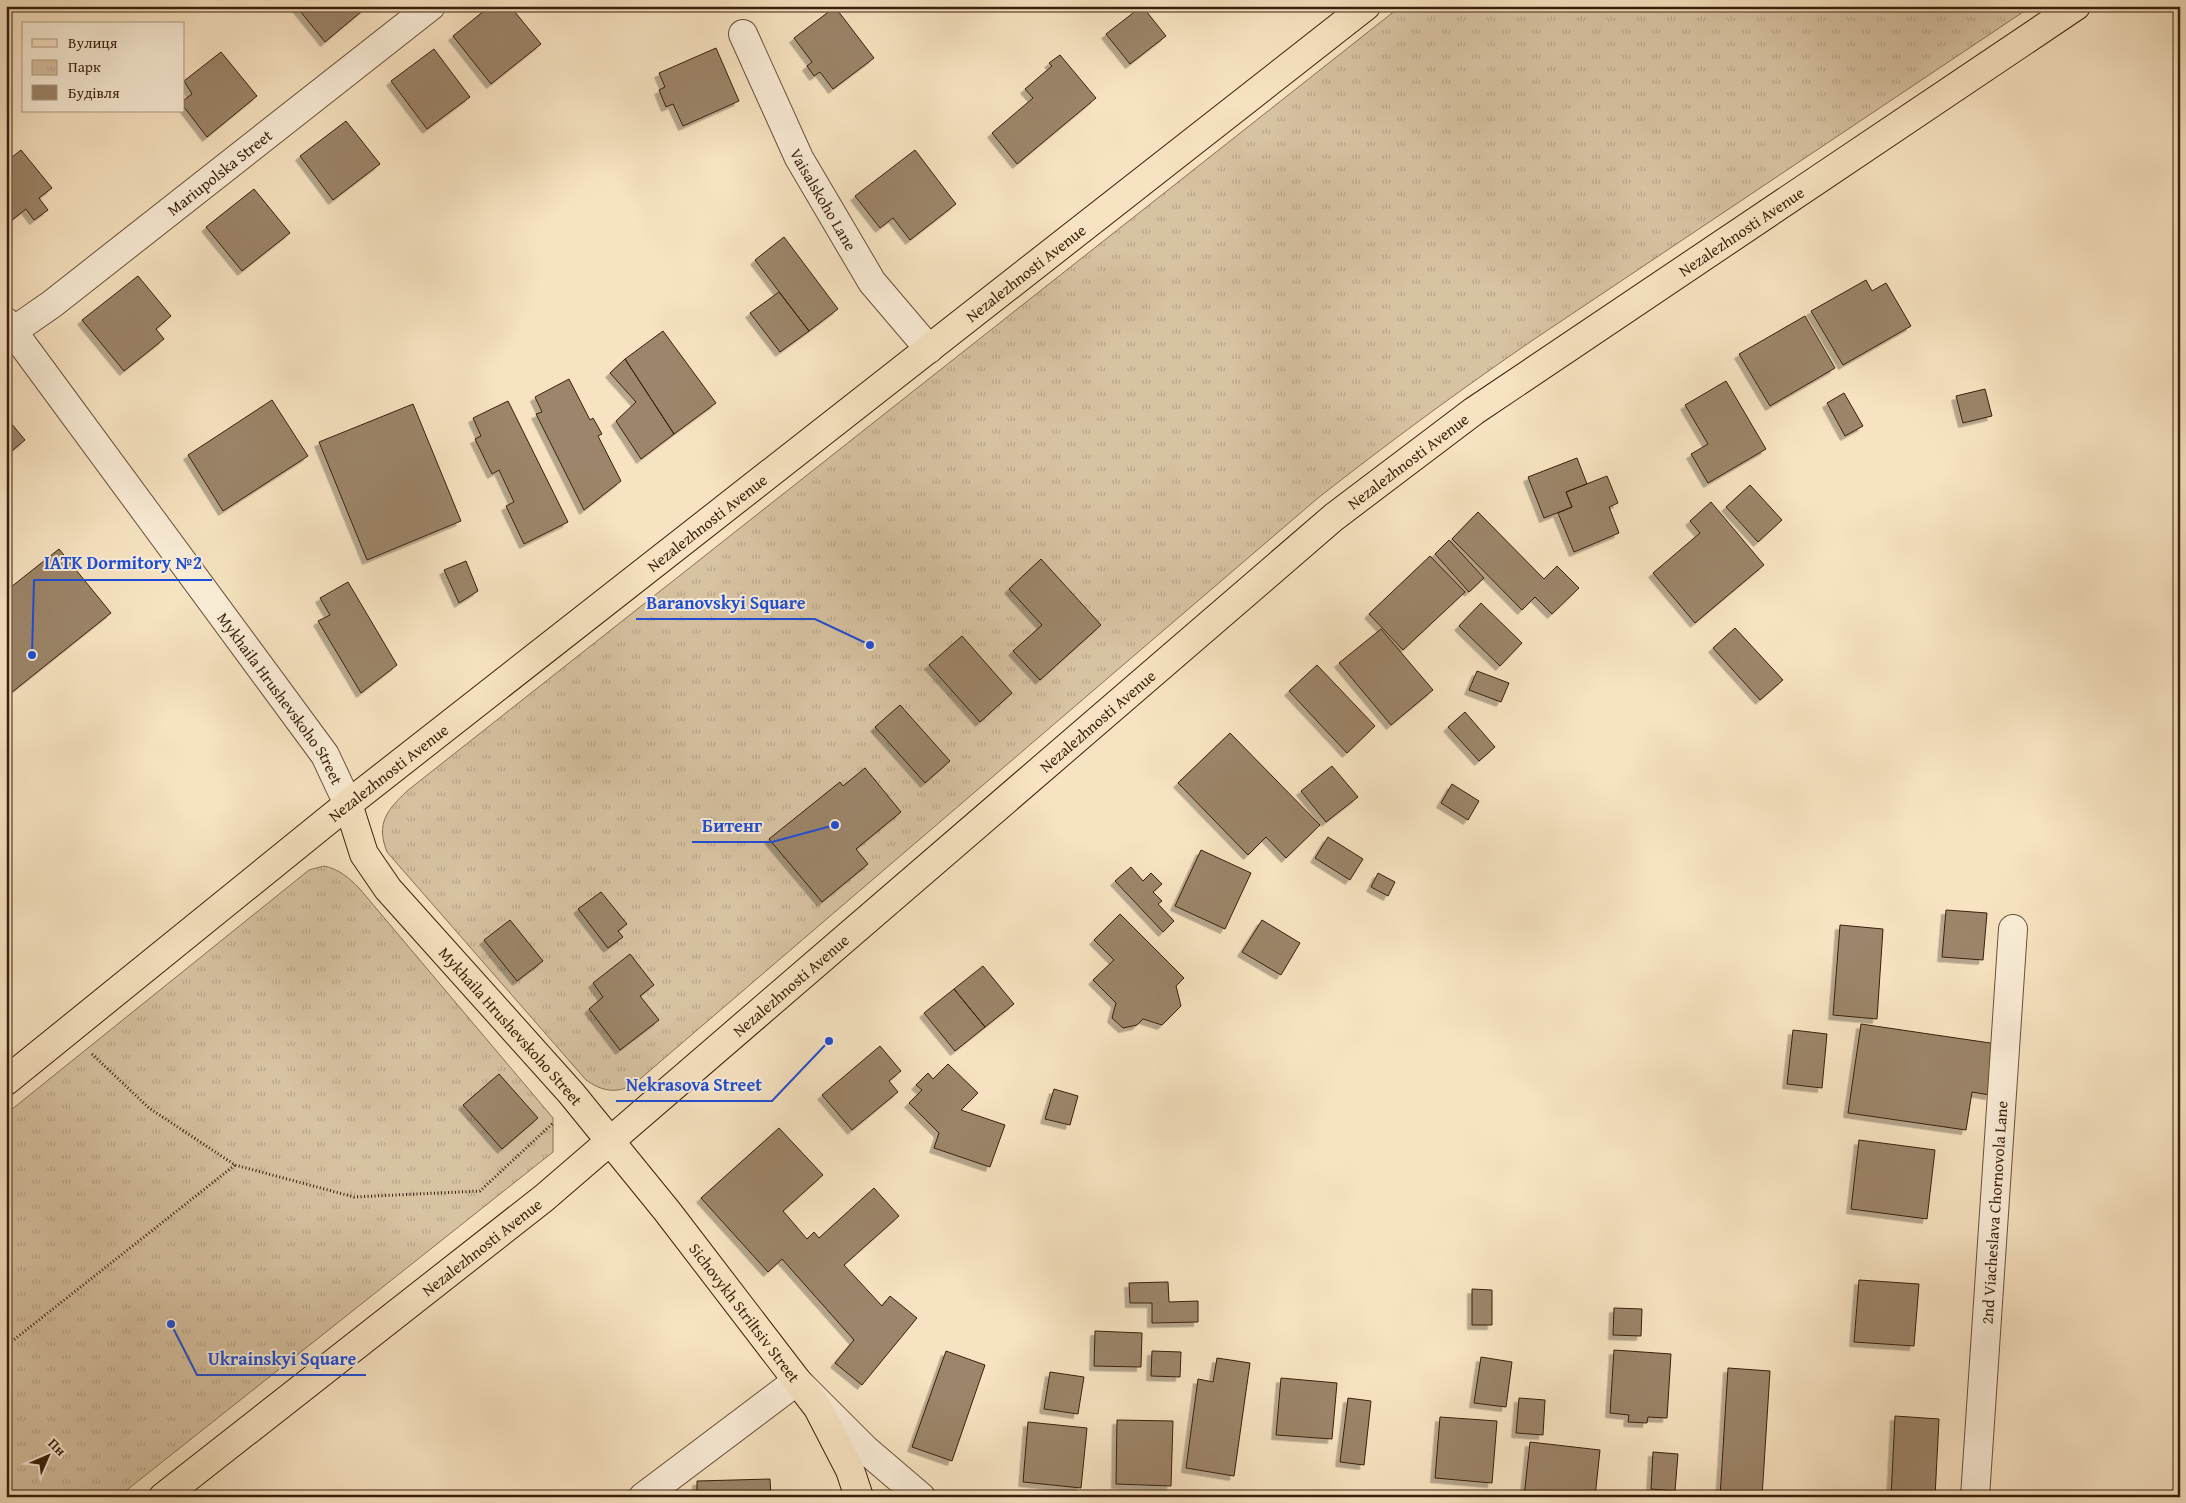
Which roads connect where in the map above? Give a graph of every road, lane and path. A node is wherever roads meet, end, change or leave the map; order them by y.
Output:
1 (431, 6) edge
2 (1366, 6) edge
3 (2076, 6) edge
4 (743, 34) dead end
5 (8, 329) edge
6 (929, 349) junction
7 (348, 804) junction
8 (2013, 929) dead end
9 (68, 1031) junction
10 (6, 1081) edge
11 (556, 1121) dead end
12 (610, 1140) junction
13 (235, 1165) junction
14 (6, 1346) edge
15 (797, 1381) junction
16 (163, 1497) edge
17 (643, 1497) edge
18 (858, 1497) edge
19 (921, 1497) edge
20 (1975, 1497) edge

1 - 5 street, Mariupolska Street
2 - 6 main road, Nezalezhnosti Avenue
3 - 12 main road, Nezalezhnosti Avenue
4 - 6 street, Vaisalskoho Lane
5 - 7 street, Mykhaila Hrushevskoho Street
6 - 7 main road, Nezalezhnosti Avenue
7 - 9 main road, Nezalezhnosti Avenue
7 - 12 main road, Mykhaila Hrushevskoho Street
8 - 20 street, 2nd Viacheslava Chornovola Lane
9 - 10 main road, Nezalezhnosti Avenue
9 - 13 path
11 - 13 path
12 - 15 main road, Sichovykh Striltsiv Street
12 - 16 main road, Nezalezhnosti Avenue
13 - 14 path
15 - 17 street
15 - 18 main road, Sichovykh Striltsiv Street
15 - 19 street

